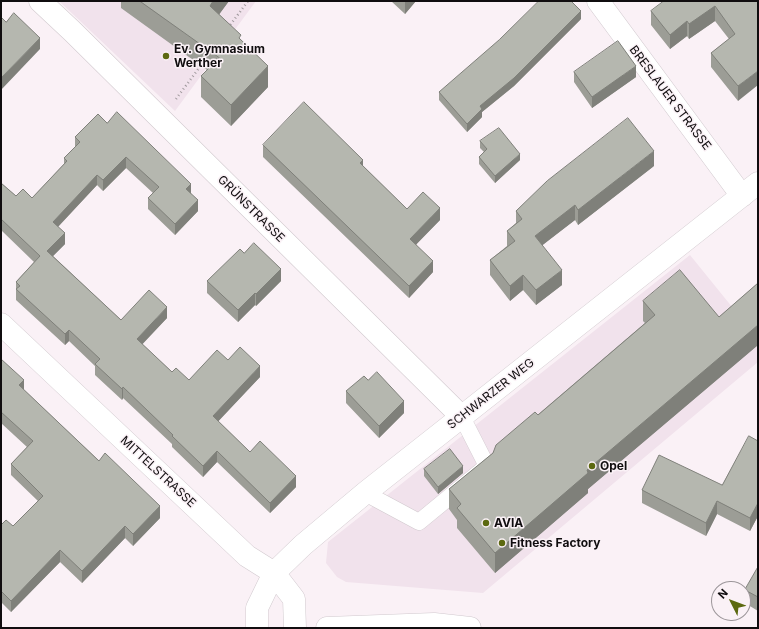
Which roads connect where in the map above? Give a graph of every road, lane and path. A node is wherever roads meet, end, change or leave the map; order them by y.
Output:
1 (40, 1) edge
2 (248, 1) edge
3 (598, 1) edge
4 (225, 32) edge
5 (207, 58) edge
6 (161, 120) junction
7 (750, 189) edge
8 (1, 324) edge
9 (462, 417) junction
10 (365, 493) junction
11 (274, 573) junction
12 (257, 628) edge
13 (295, 628) edge
14 (327, 628) edge
15 (470, 628) edge

1 - 6 street, GRÜNSTRASSE
2 - 4 path
3 - 7 street, BRESLAUER STRASSE
5 - 6 path
6 - 9 street, GRÜNSTRASSE
7 - 9 street, SCHWARZER WEG
8 - 11 street, MITTELSTRASSE
9 - 10 street, SCHWARZER WEG
9 - 10 lane
10 - 11 street, SCHWARZER WEG
11 - 12 street, SCHWARZER WEG
11 - 13 street, MITTELSTRASSE
14 - 15 street

